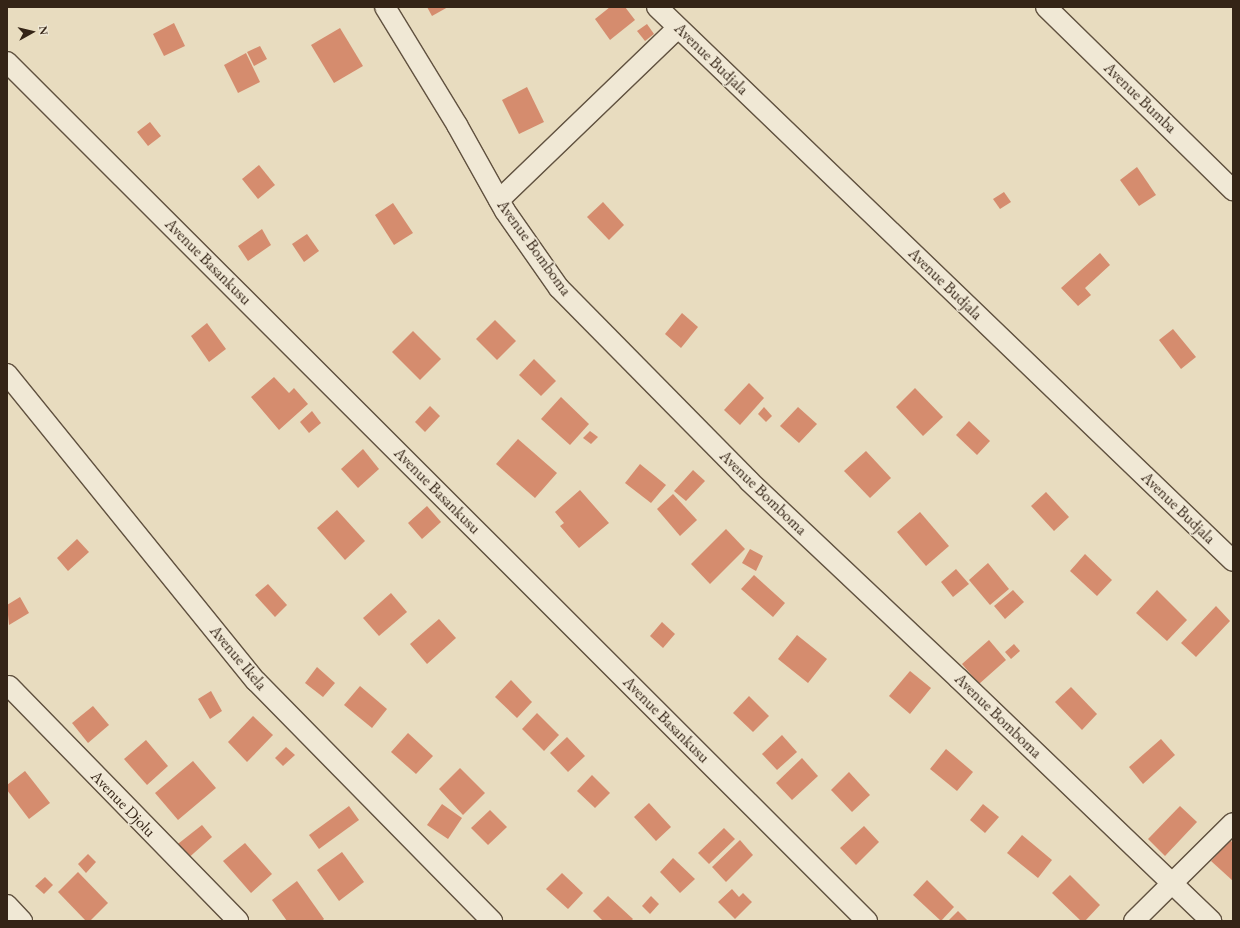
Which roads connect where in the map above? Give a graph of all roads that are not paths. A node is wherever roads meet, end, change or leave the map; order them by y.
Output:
1 (385, 7) edge
2 (657, 7) edge
3 (1046, 7) edge
4 (678, 28) junction
5 (7, 62) edge
6 (1233, 190) edge
7 (499, 200) junction
8 (7, 374) edge
9 (1233, 561) edge
10 (9, 686) dead end
11 (1233, 822) edge
12 (1172, 885) junction
13 (7, 905) edge
14 (22, 921) edge
15 (238, 921) edge
16 (492, 921) edge
17 (867, 921) edge
18 (1134, 921) edge
19 (1211, 921) edge

1 - 7 street, Avenue Bomboma
2 - 4 street, Avenue Budjala
3 - 6 street, Avenue Bumba
4 - 7 street
4 - 9 street, Avenue Budjala
5 - 17 street, Avenue Basankusu
7 - 12 street, Avenue Bomboma
8 - 16 street, Avenue Ikela
10 - 15 street, Avenue Djolu
11 - 12 street
12 - 18 street
12 - 19 street, Avenue Bomboma
13 - 14 street

